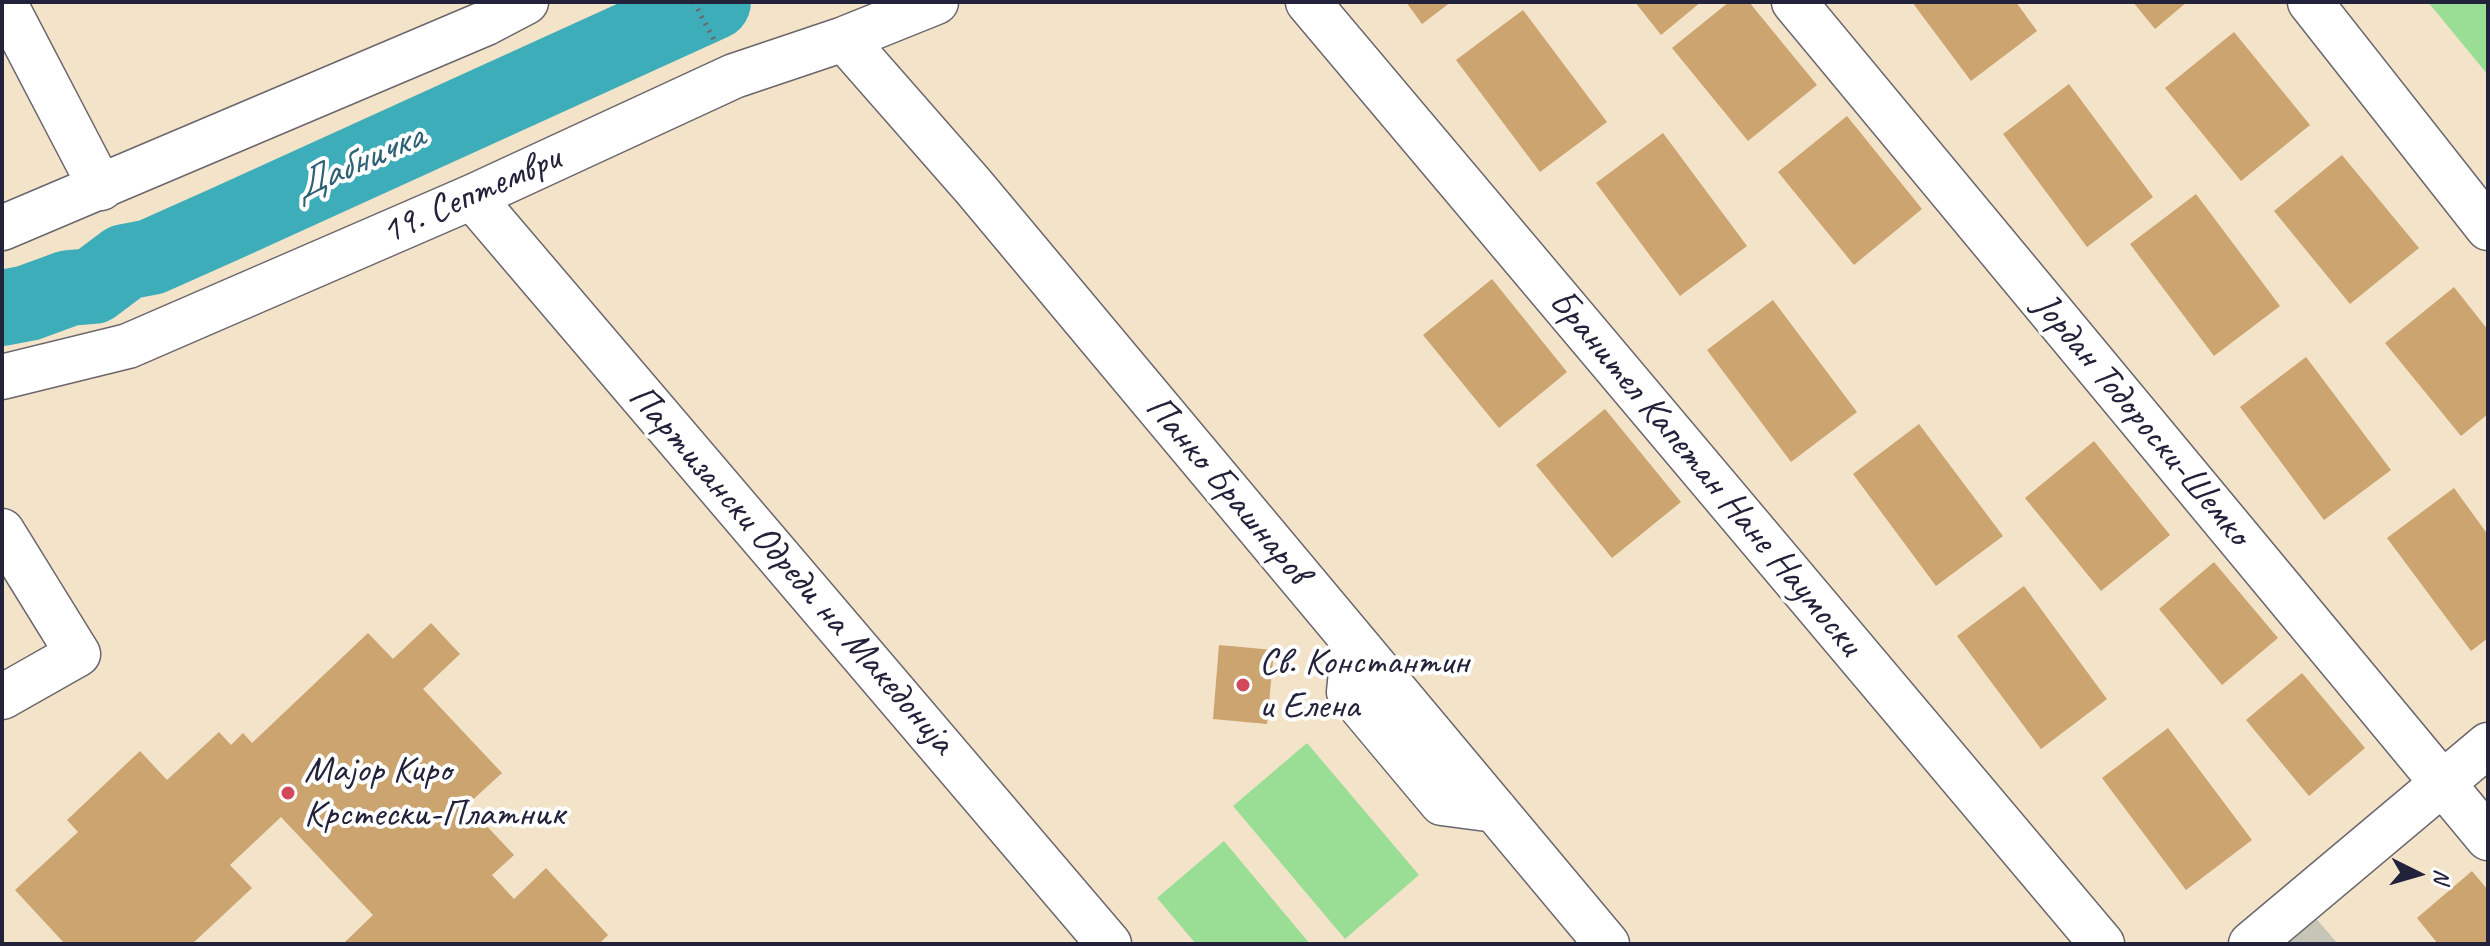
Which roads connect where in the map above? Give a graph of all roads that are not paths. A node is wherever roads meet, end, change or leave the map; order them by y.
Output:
1 (4, 2) edge
2 (526, 2) edge
3 (936, 2) edge
4 (1308, 2) edge
5 (1794, 2) edge
6 (2310, 2) edge
7 (844, 39) junction
8 (101, 188) junction
9 (472, 197) junction
10 (2, 228) edge
11 (2488, 228) edge
12 (2, 377) edge
13 (2, 531) edge
14 (2, 697) edge
15 (2488, 745) edge
16 (2442, 783) junction
17 (2488, 838) edge
18 (1109, 944) edge
19 (1607, 944) edge
20 (2102, 944) edge
21 (2251, 944) edge

1 - 8 street
2 - 8 street
3 - 7 street, 19. Септември
4 - 20 street, Бранител Капетан Нане Наумоски
5 - 16 street, Јордан Тодороски-Шемко
6 - 11 street
7 - 9 street, 19. Септември
7 - 19 street, Панко Брашнаров
8 - 10 street
9 - 12 street, 19. Септември
9 - 18 street, Партизански Одреди на Македонија
13 - 14 street
15 - 16 street
16 - 17 street, Јордан Тодороски-Шемко
16 - 21 street

